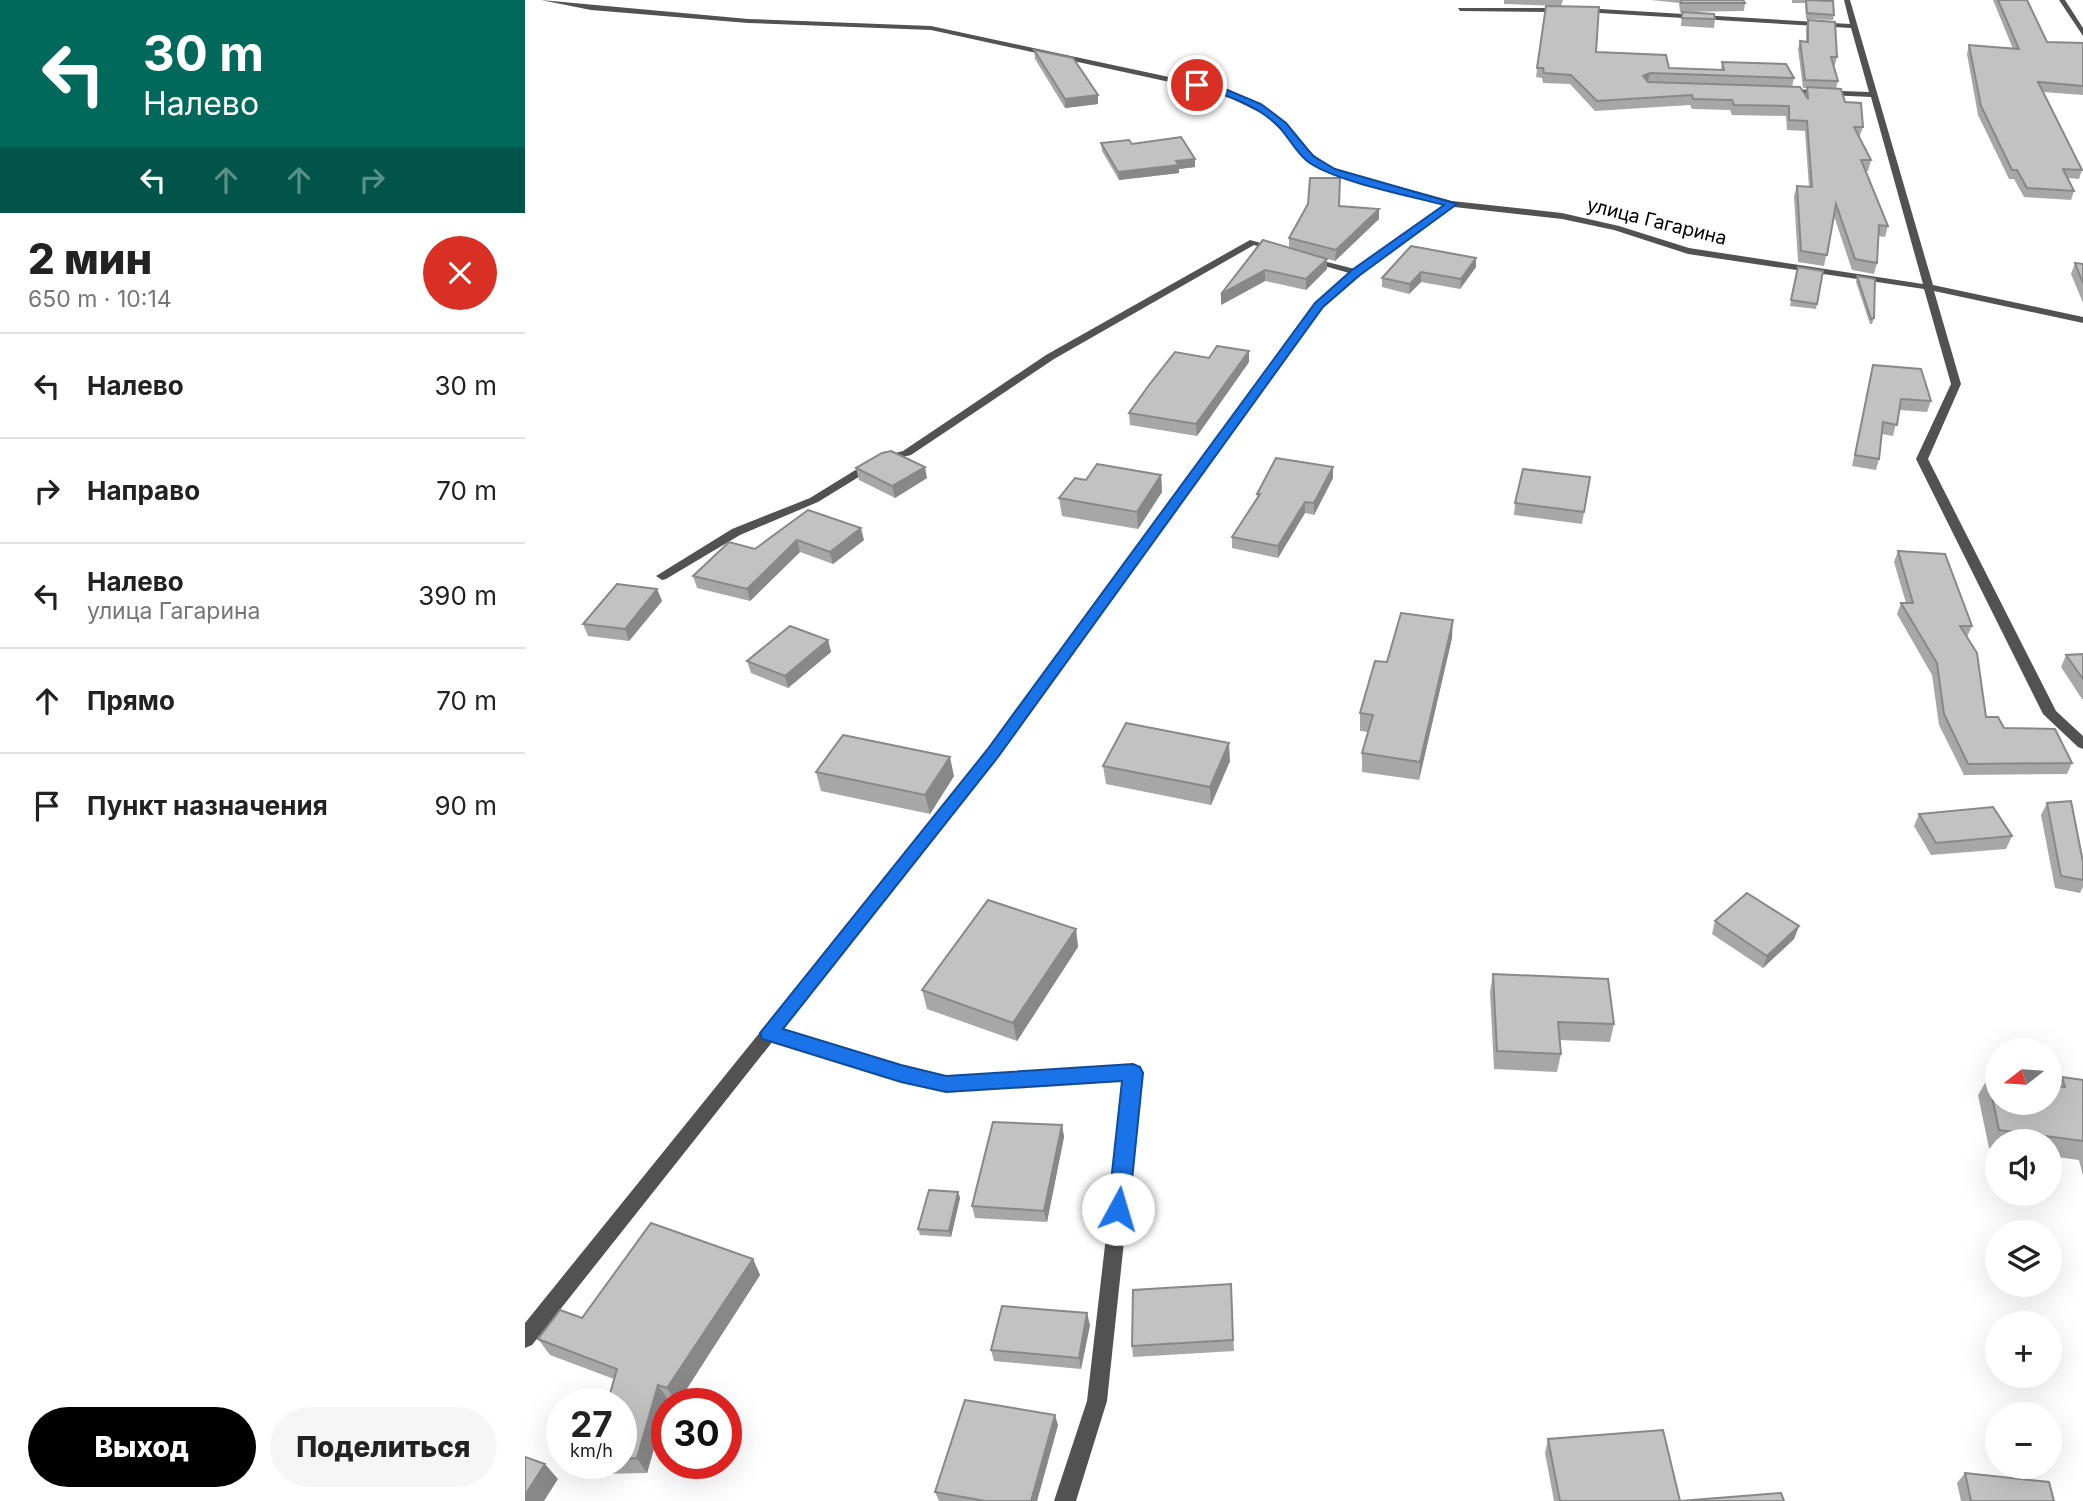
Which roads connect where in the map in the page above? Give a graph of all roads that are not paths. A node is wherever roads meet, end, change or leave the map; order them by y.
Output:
1 (544, 0) edge
2 (1847, 0) edge
3 (2062, 0) edge
4 (1460, 9) dead end
5 (1854, 26) junction
6 (2083, 34) edge
7 (1782, 91) edge
8 (1875, 95) junction
9 (1452, 204) junction
10 (1292, 253) edge
11 (1305, 257) edge
12 (1356, 272) junction
13 (1927, 287) junction
14 (2083, 320) edge
15 (662, 576) dead end
16 (2083, 744) edge
17 (769, 1033) junction
18 (525, 1338) edge
19 (1065, 1501) edge

1 - 9 street, улица Гагарина
2 - 5 street
3 - 6 street
4 - 5 street
5 - 8 street
7 - 8 street
8 - 13 street
9 - 12 street
9 - 13 street, улица Гагарина
10 - 15 street
11 - 12 street
12 - 17 street
13 - 14 street, улица Гагарина
13 - 16 street
17 - 18 street
17 - 19 street

